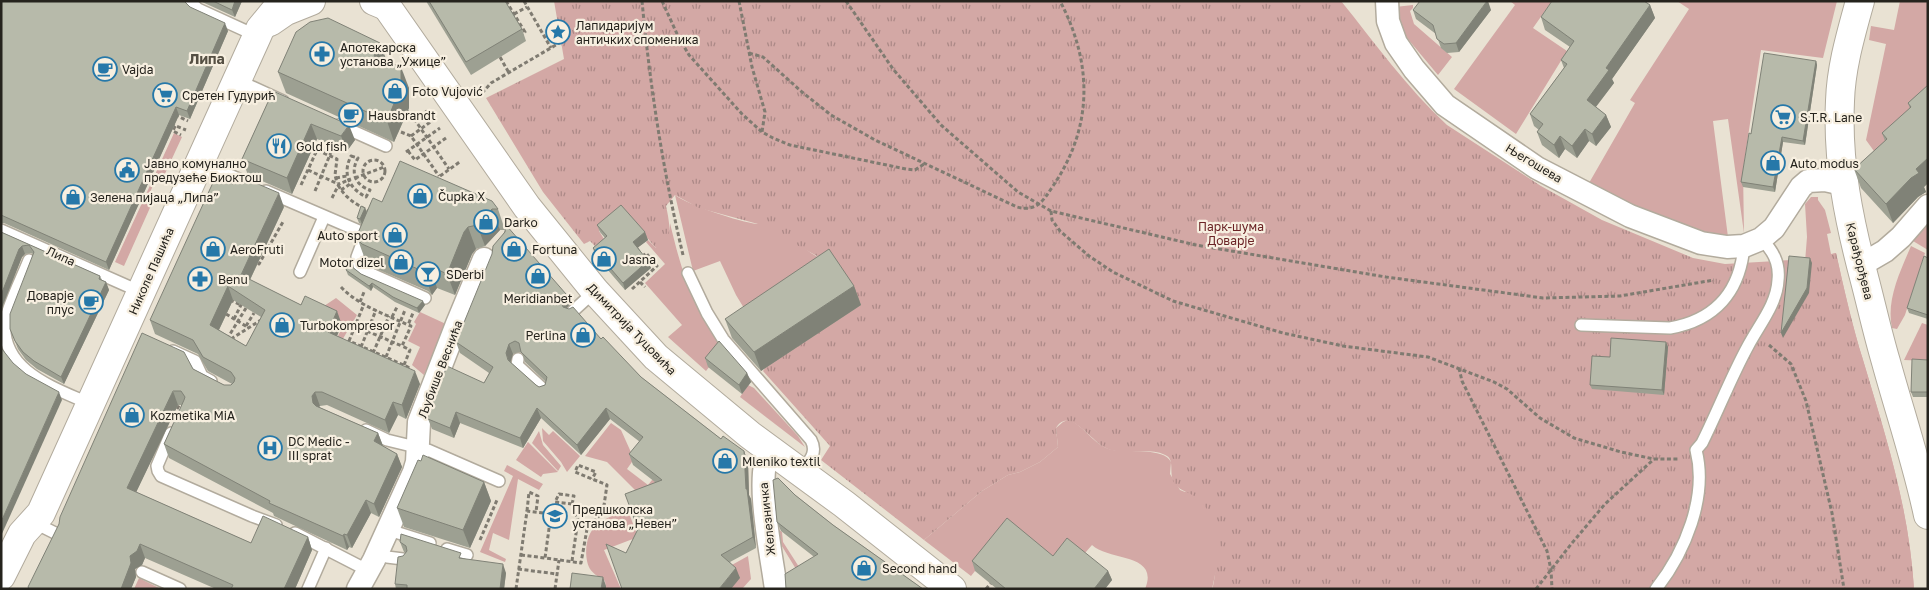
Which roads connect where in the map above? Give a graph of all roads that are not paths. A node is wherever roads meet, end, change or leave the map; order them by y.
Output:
1 (189, 1) edge
2 (263, 1) edge
3 (283, 1) edge
4 (311, 1) edge
5 (1387, 1) edge
6 (1860, 1) edge
7 (381, 3) edge
8 (259, 32) junction
9 (237, 80) junction
10 (291, 104) edge
11 (330, 121) edge
12 (386, 146) edge
13 (200, 162) junction
14 (1843, 184) junction
15 (1928, 206) edge
16 (324, 217) junction
17 (1, 230) edge
18 (1752, 243) junction
19 (487, 256) dead end
20 (29, 260) edge
21 (1861, 264) junction
22 (300, 272) dead end
23 (688, 273) road end
24 (131, 287) junction
25 (595, 291) junction
26 (425, 298) edge
27 (572, 312) edge
28 (1581, 325) dead end
29 (159, 344) edge
30 (518, 358) edge
31 (218, 385) edge
32 (544, 390) edge
33 (90, 404) junction
34 (178, 410) edge
35 (356, 426) edge
36 (418, 448) junction
37 (770, 450) junction
38 (801, 472) junction
39 (499, 481) road end
40 (1928, 515) edge
41 (46, 524) junction
42 (388, 530) junction
43 (326, 548) junction
44 (467, 555) road end
45 (403, 559) edge
46 (367, 571) edge
47 (142, 572) dead end
48 (1, 576) edge
49 (16, 589) edge
50 (180, 589) edge
51 (308, 589) edge
52 (776, 589) edge
53 (952, 589) edge
54 (1656, 589) edge

1 - 8 lane
2 - 8 street, Николе Пашића
3 - 8 street, Николе Пашића
4 - 8 street
5 - 18 street, Његошева
6 - 14 street, Карађорђева
7 - 25 street, Димитрија Туцовића
8 - 9 street, Николе Пашића
9 - 10 lane
9 - 13 street, Николе Пашића
11 - 12 lane
13 - 16 lane
13 - 24 street, Николе Пашића
14 - 18 street
14 - 21 street, Карађорђева
15 - 21 street
16 - 22 lane
16 - 26 lane
17 - 24 lane, Липа
18 - 28 lane
18 - 54 lane
19 - 36 street, Љубише Веснића
20 - 33 lane
21 - 40 street, Карађорђева
23 - 38 lane
24 - 33 street, Николе Пашића
25 - 27 lane
25 - 37 street, Димитрија Туцовића
29 - 31 lane
30 - 32 lane
33 - 41 street, Николе Пашића
34 - 43 lane
35 - 36 lane
36 - 39 lane
36 - 42 street, Љубише Веснића
37 - 38 street, Димитрија Туцовића
37 - 52 street, Железничка
38 - 53 street, Димитрија Туцовића
41 - 48 street, Николе Пашића
41 - 49 street, Николе Пашића
42 - 44 lane
42 - 46 street, Љубише Веснића
43 - 46 lane
43 - 51 lane
45 - 46 lane
47 - 50 lane

